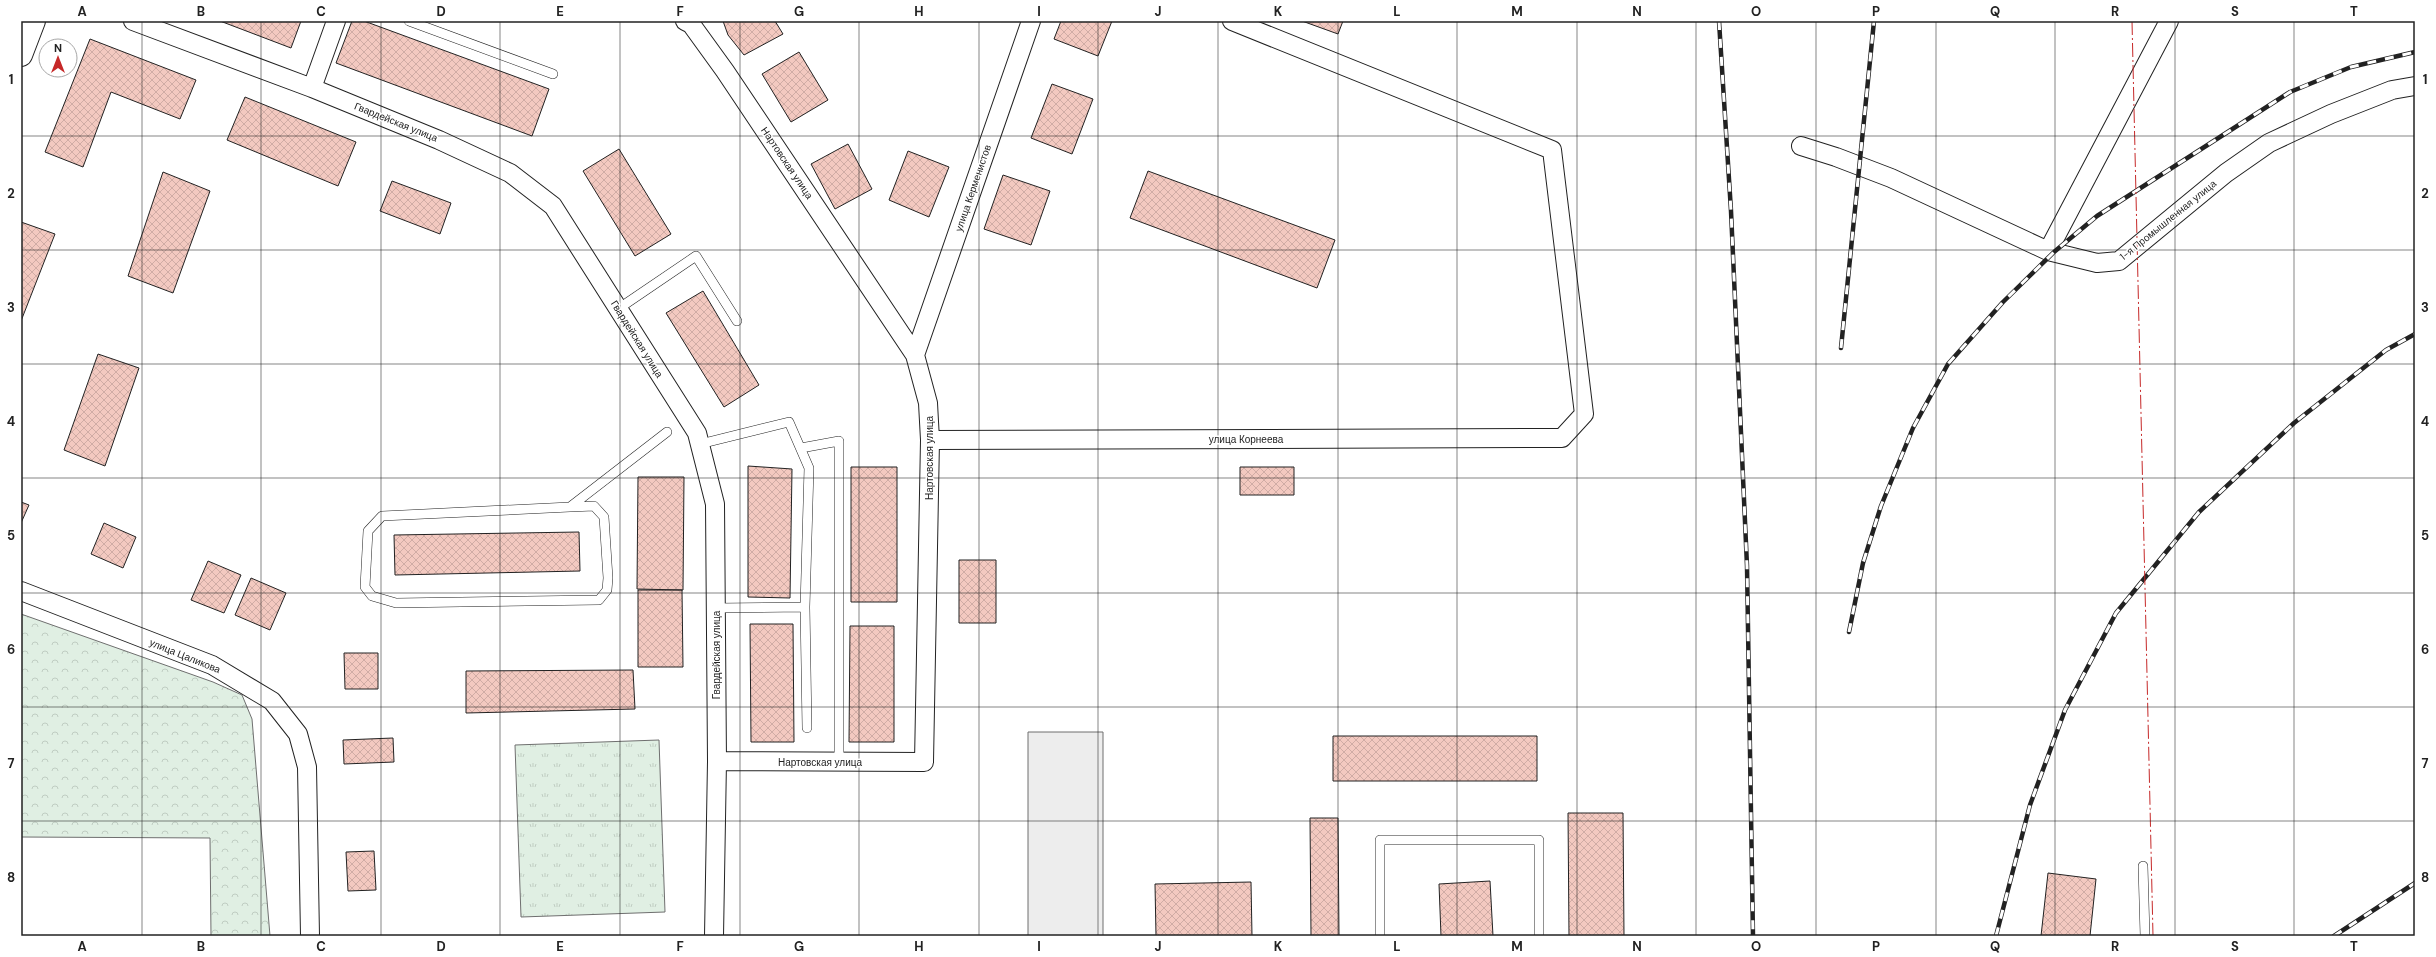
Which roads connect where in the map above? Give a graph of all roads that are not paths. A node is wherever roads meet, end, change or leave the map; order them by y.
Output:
1 (34, 21) edge
2 (133, 21) edge
3 (336, 21) edge
4 (409, 21) edge
5 (1031, 21) edge
6 (1232, 21) edge
7 (2169, 21) edge
8 (689, 22) edge
9 (21, 55) edge
10 (553, 74) dead end
11 (2415, 86) edge
12 (312, 88) junction
13 (1801, 146) dead end
14 (2048, 251) junction
15 (618, 309) junction
16 (737, 321) dead end
17 (915, 355) junction
18 (667, 432) dead end
19 (930, 440) junction
20 (700, 444) junction
21 (801, 448) junction
22 (570, 507) junction
23 (21, 591) edge
24 (805, 607) junction
25 (716, 608) junction
26 (807, 728) dead end
27 (717, 761) junction
28 (839, 762) junction
29 (2143, 866) dead end
30 (310, 936) edge
31 (714, 936) edge
32 (1380, 936) edge
33 (1539, 936) edge
34 (2145, 936) edge

1 - 9 street
2 - 12 street, Гвардейская улица
3 - 12 street
4 - 10 lane
5 - 17 street, улица Керменистов
6 - 19 street, улица Корнеева
7 - 14 street
8 - 17 street, Нартовская улица
11 - 14 street, 1-я Промышленная улица
12 - 15 street, Гвардейская улица
13 - 14 street, 1-я Промышленная улица
15 - 16 lane
15 - 20 street, Гвардейская улица
17 - 19 street, Нартовская улица
18 - 22 lane
19 - 28 street, Нартовская улица
20 - 21 lane
20 - 25 street, Гвардейская улица
21 - 24 lane
21 - 28 lane
22 - 22 lane
23 - 30 street, улица Цаликова
24 - 25 lane
24 - 26 lane
25 - 27 street, Гвардейская улица
27 - 28 street, Нартовская улица
27 - 31 street, Гвардейская улица
29 - 34 lane
32 - 33 lane

